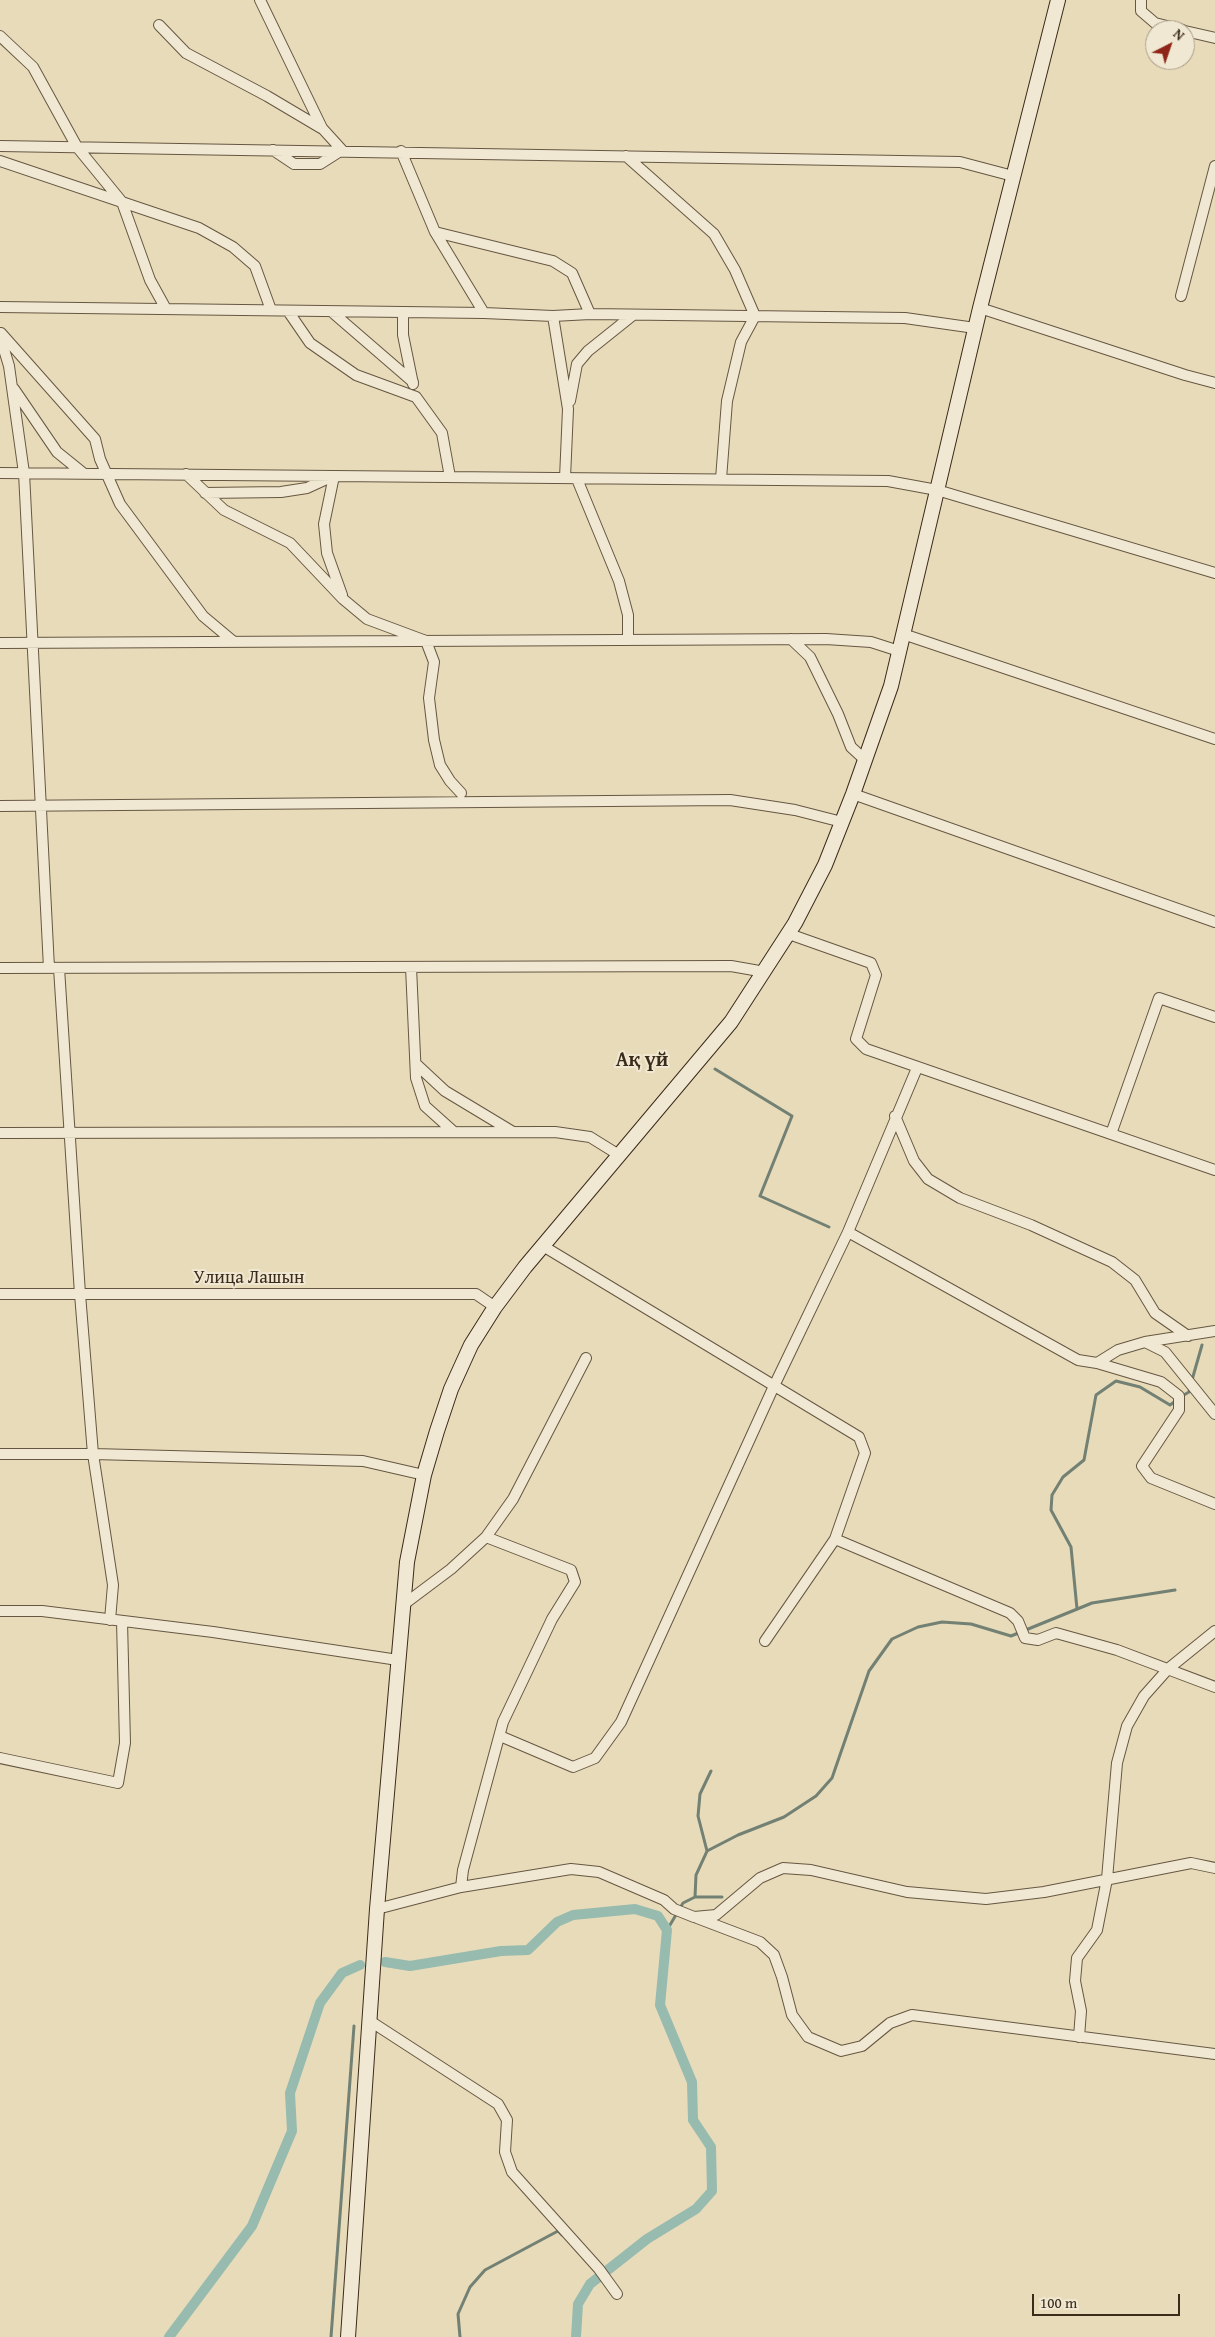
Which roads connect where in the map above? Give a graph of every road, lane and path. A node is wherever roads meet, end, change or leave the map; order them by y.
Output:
1 (260, 0) edge
2 (1058, 0) edge
3 (1141, 0) edge
4 (1152, 20) edge
5 (159, 25) dead end
6 (1195, 33) edge
7 (0, 36) edge
8 (1215, 38) edge
9 (322, 128) junction
10 (0, 146) edge
11 (77, 147) junction
12 (342, 150) junction
13 (402, 152) junction
14 (626, 156) junction
15 (0, 161) edge
16 (1215, 166) edge
17 (1013, 176) junction
18 (122, 202) junction
19 (435, 232) junction
20 (1180, 296) dead end
21 (0, 307) edge
22 (980, 308) junction
23 (166, 309) junction
24 (270, 310) junction
25 (288, 311) junction
26 (332, 312) junction
27 (403, 312) junction
28 (484, 313) junction
29 (590, 314) junction
30 (633, 315) junction
31 (553, 316) junction
32 (755, 316) junction
33 (975, 328) junction
34 (0, 332) edge
35 (0, 336) edge
36 (413, 382) junction
37 (1215, 383) edge
38 (12, 386) junction
39 (416, 397) junction
40 (568, 409) junction
41 (0, 473) edge
42 (24, 473) junction
43 (83, 474) junction
44 (186, 474) junction
45 (108, 475) junction
46 (334, 476) junction
47 (450, 477) junction
48 (565, 478) junction
49 (721, 479) junction
50 (577, 480) junction
51 (937, 490) junction
52 (205, 493) junction
53 (1215, 573) edge
54 (343, 599) junction
55 (367, 619) junction
56 (903, 634) junction
57 (791, 639) junction
58 (628, 640) junction
59 (378, 641) junction
60 (426, 641) junction
61 (0, 642) edge
62 (33, 642) junction
63 (234, 642) junction
64 (899, 651) junction
65 (1215, 739) edge
66 (864, 759) junction
67 (461, 793) dead end
68 (853, 794) junction
69 (0, 806) edge
70 (41, 806) junction
71 (842, 822) junction
72 (1215, 922) edge
73 (789, 934) junction
74 (411, 967) junction
75 (0, 968) edge
76 (54, 968) junction
77 (765, 972) junction
78 (1215, 1016) edge
79 (416, 1064) junction
80 (917, 1068) junction
81 (895, 1116) junction
82 (454, 1132) junction
83 (513, 1132) junction
84 (0, 1133) edge
85 (69, 1133) junction
86 (1111, 1134) junction
87 (619, 1155) junction
88 (1215, 1170) edge
89 (848, 1232) junction
90 (543, 1246) junction
91 (0, 1294) edge
92 (80, 1294) junction
93 (495, 1307) junction
94 (1215, 1331) edge
95 (1188, 1336) junction
96 (1145, 1342) junction
97 (586, 1358) dead end
98 (1097, 1363) junction
99 (774, 1386) junction
100 (1215, 1414) edge
101 (0, 1454) edge
102 (93, 1454) junction
103 (424, 1476) junction
104 (1215, 1504) edge
105 (486, 1537) junction
106 (835, 1539) junction
107 (403, 1605) junction
108 (0, 1611) edge
109 (110, 1620) junction
110 (122, 1621) junction
111 (1215, 1631) edge
112 (765, 1641) dead end
113 (398, 1660) junction
114 (1168, 1669) junction
115 (1215, 1687) edge
116 (500, 1736) junction
117 (0, 1758) edge
118 (1215, 1868) edge
119 (1107, 1879) junction
120 (461, 1886) junction
121 (377, 1909) junction
122 (694, 1917) junction
123 (370, 2021) junction
124 (1079, 2037) junction
125 (1215, 2054) edge
126 (617, 2294) dead end
127 (348, 2337) edge

1 - 9 street
2 - 17 main road
3 - 4 street
5 - 9 street
6 - 8 street
7 - 11 street
9 - 12 street
10 - 11 street
11 - 12 street
11 - 18 street
12 - 13 street
13 - 14 street
13 - 19 street
14 - 17 street
14 - 32 street
15 - 18 street
16 - 20 street
17 - 22 main road
18 - 23 street
18 - 24 street
19 - 28 street
19 - 29 street
21 - 23 street
22 - 33 main road
22 - 37 street
23 - 24 street
24 - 25 street
25 - 26 street
25 - 39 street
26 - 27 street
26 - 36 street
27 - 28 street
27 - 36 street
28 - 31 street
29 - 30 street
29 - 31 street
30 - 32 street
30 - 40 street
31 - 40 street
32 - 33 street
32 - 49 street
33 - 51 main road
34 - 45 street
35 - 38 street
36 - 39 street
38 - 42 street
38 - 43 street
39 - 47 street
40 - 48 street
41 - 42 street
42 - 43 street
42 - 62 street
43 - 45 street
44 - 45 street
44 - 46 street
44 - 52 street
45 - 63 street
46 - 47 street
46 - 52 street
46 - 54 street
47 - 48 street
48 - 50 street
49 - 50 street
49 - 51 street
50 - 58 street
51 - 53 street
51 - 56 main road
52 - 54 street
54 - 55 street
55 - 59 street
55 - 60 street
56 - 64 main road
56 - 65 street
57 - 58 street
57 - 64 street
57 - 66 street
58 - 60 street
59 - 60 street
59 - 63 street
60 - 67 street
61 - 62 street
62 - 63 street
62 - 70 street
64 - 66 main road
66 - 68 main road
68 - 71 main road
68 - 72 street
69 - 70 street
70 - 71 street
70 - 76 street
71 - 73 main road
73 - 77 main road
73 - 80 street
74 - 76 street
74 - 77 street
74 - 79 street
75 - 76 street
76 - 85 street
77 - 87 main road
78 - 86 street
79 - 82 street
79 - 83 street
80 - 81 street
80 - 86 street
81 - 89 street
81 - 95 street
82 - 83 street
82 - 85 street
83 - 87 street
84 - 85 street
85 - 92 street
86 - 88 street
87 - 90 main road
89 - 98 street
89 - 99 street
90 - 93 main road
90 - 99 street
91 - 92 street, Улица Лашын
92 - 93 street, Улица Лашын
92 - 102 street
93 - 103 main road
94 - 95 street
95 - 96 street
96 - 98 street
96 - 100 street
97 - 105 street
98 - 104 street
99 - 106 street
99 - 116 street
101 - 102 street
102 - 103 street
102 - 109 street
103 - 107 main road
105 - 107 street
105 - 116 street
106 - 112 street
106 - 114 street
107 - 113 main road
108 - 109 street
109 - 110 street
110 - 113 street
110 - 117 street
111 - 114 street
113 - 121 main road
114 - 115 street
114 - 119 street
116 - 120 street
118 - 119 street
119 - 122 street
119 - 124 street
120 - 121 street
120 - 122 street
121 - 123 main road
122 - 124 street
123 - 126 street
123 - 127 main road
124 - 125 street

